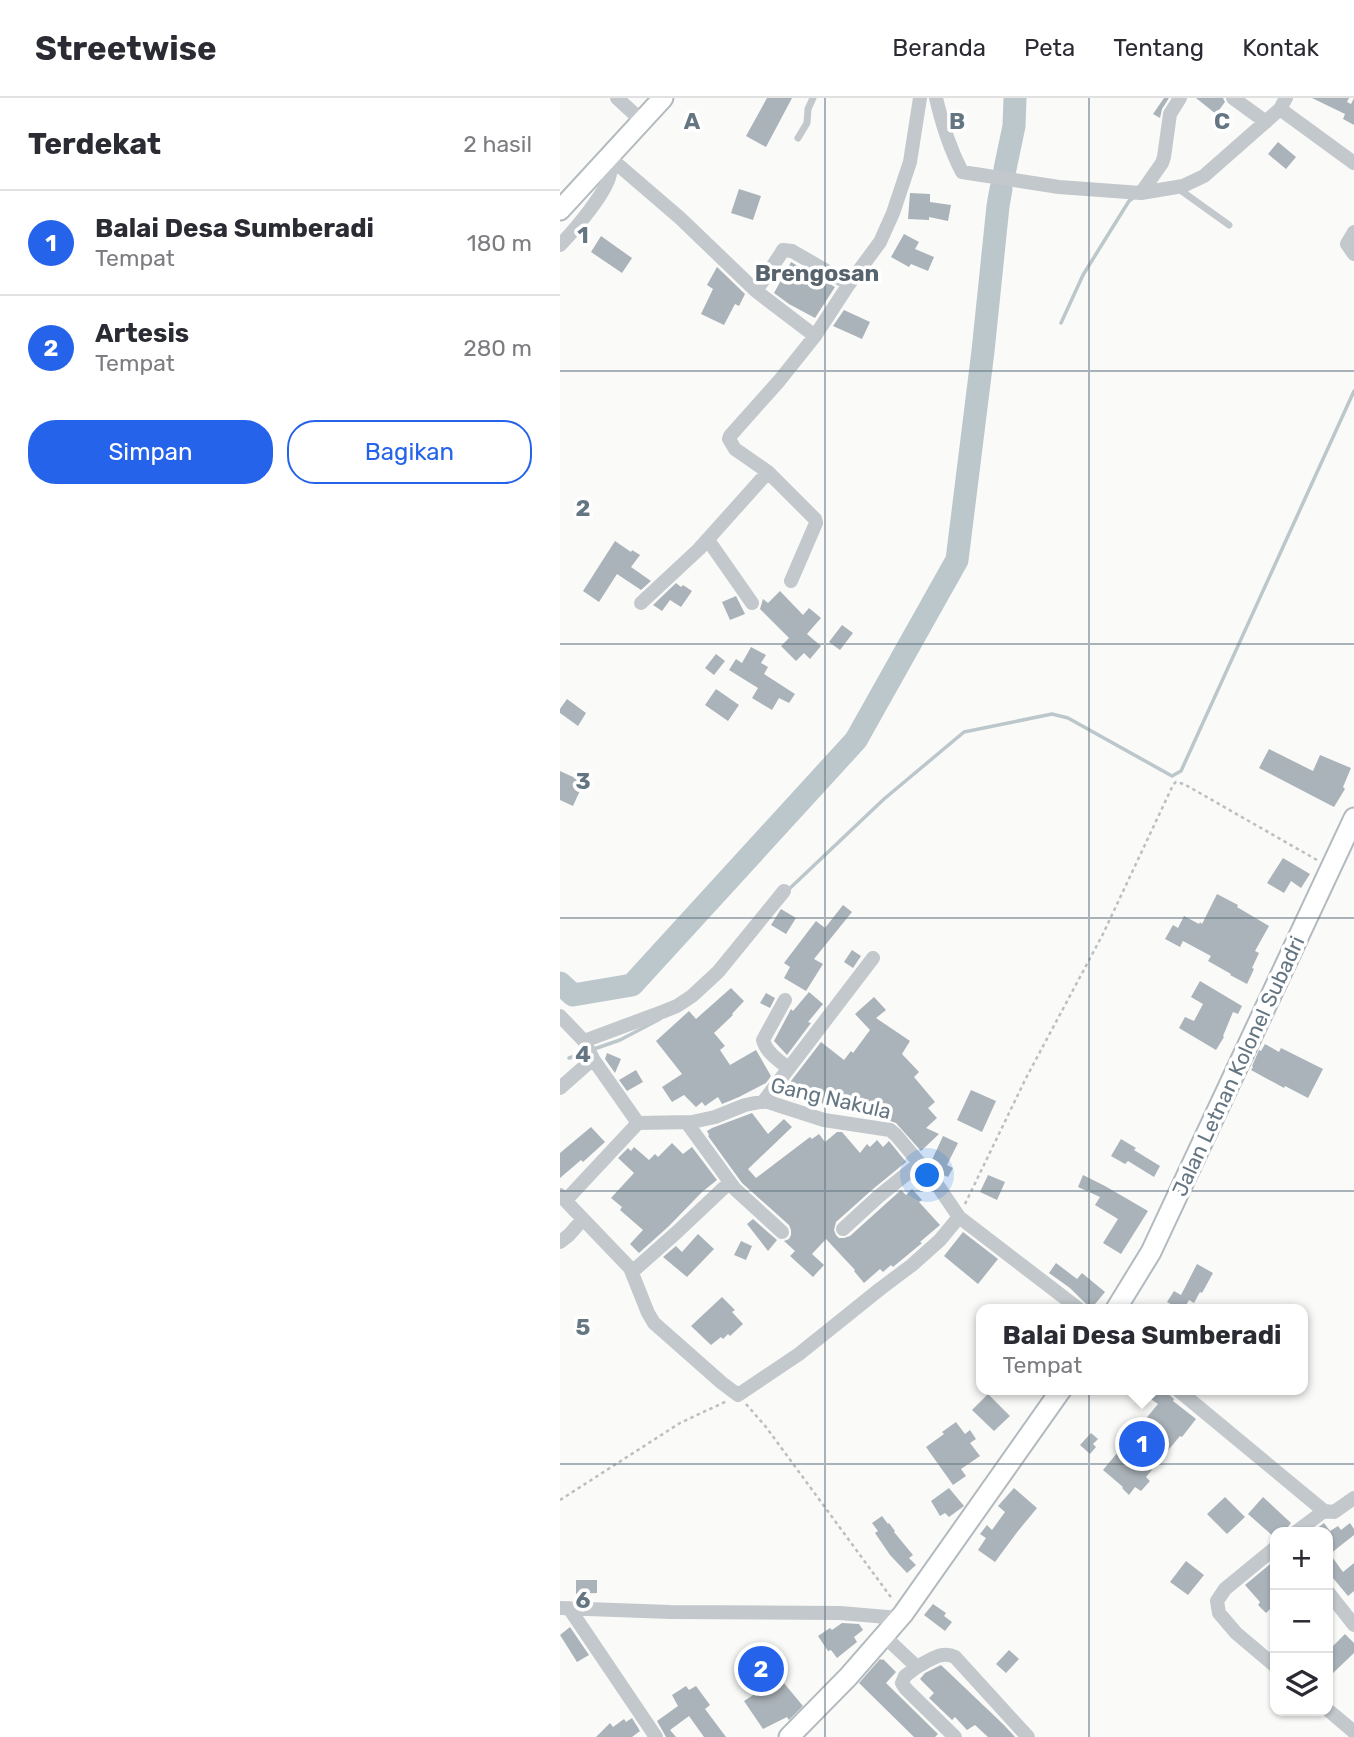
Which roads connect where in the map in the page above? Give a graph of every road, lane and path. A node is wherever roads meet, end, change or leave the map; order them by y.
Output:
1 (617, 98) edge
2 (663, 98) edge
3 (813, 98) edge
4 (920, 98) edge
5 (936, 98) edge
6 (1180, 98) edge
7 (1233, 98) edge
8 (1283, 104) edge
9 (642, 121) junction
10 (1266, 122) junction
11 (798, 138) dead end
12 (607, 159) junction
13 (1354, 163) edge
14 (1175, 187) junction
15 (1141, 193) junction
16 (560, 210) edge
17 (1229, 225) dead end
18 (1354, 232) edge
19 (560, 245) edge
20 (1354, 254) edge
21 (849, 284) junction
22 (756, 291) junction
23 (815, 336) junction
24 (768, 471) junction
25 (708, 540) junction
26 (791, 581) dead end
27 (642, 603) dead end
28 (752, 603) dead end
29 (1354, 818) edge
30 (1331, 868) junction
31 (784, 891) dead end
32 (873, 958) dead end
33 (785, 1000) dead end
34 (560, 1016) edge
35 (588, 1050) junction
36 (788, 1068) junction
37 (560, 1088) edge
38 (763, 1101) junction
39 (638, 1123) junction
40 (687, 1123) junction
41 (920, 1163) junction
42 (730, 1181) junction
43 (563, 1198) edge
44 (959, 1217) junction
45 (583, 1219) junction
46 (843, 1229) dead end
47 (782, 1232) dead end
48 (560, 1242) edge
49 (632, 1272) junction
50 (1072, 1304) edge
51 (1119, 1304) edge
52 (738, 1395) junction
53 (1057, 1395) edge
54 (1184, 1395) edge
55 (560, 1500) edge
56 (1352, 1504) edge
57 (1324, 1511) junction
58 (1303, 1527) edge
59 (1270, 1552) edge
60 (1333, 1598) edge
61 (564, 1608) edge
62 (901, 1616) junction
63 (1354, 1625) edge
64 (884, 1636) junction
65 (1270, 1662) edge
66 (917, 1667) junction
67 (1333, 1714) edge
68 (1354, 1732) edge
69 (656, 1737) edge
70 (789, 1737) edge
71 (955, 1737) edge
72 (1028, 1737) edge

1 - 9 street
2 - 9 main road
3 - 11 lane
4 - 21 street
5 - 15 street
6 - 15 street
7 - 10 street
8 - 10 street
8 - 13 street
9 - 12 main road
10 - 14 street
12 - 16 main road
12 - 19 street
12 - 22 street
14 - 15 street
14 - 17 lane
18 - 20 street
21 - 22 street
21 - 23 street
22 - 23 street
23 - 24 street
24 - 25 street
24 - 26 street
25 - 27 street
25 - 28 street
29 - 30 main road, Jalan Letnan Kolonel Subadri
30 - 44 path
30 - 51 main road, Jalan Letnan Kolonel Subadri
31 - 35 street
32 - 36 street
33 - 36 street
34 - 35 street
35 - 37 street
35 - 39 street
36 - 38 street
38 - 40 street, Gang Nakula
38 - 41 street, Gang Nakula
39 - 40 street, Gang Nakula
39 - 43 street
40 - 42 street
41 - 44 street, Gang Nakula
41 - 46 street
42 - 47 street
42 - 49 street
43 - 45 street
44 - 50 street, Gang Nakula
44 - 52 street
45 - 48 street
45 - 49 street
49 - 52 street
52 - 55 path
52 - 62 path
53 - 62 main road
54 - 57 street
56 - 57 street
57 - 58 street
59 - 65 street
60 - 63 street
61 - 62 street
61 - 69 street
62 - 64 main road
64 - 66 street
64 - 70 main road
66 - 71 street
66 - 72 street
67 - 68 street

